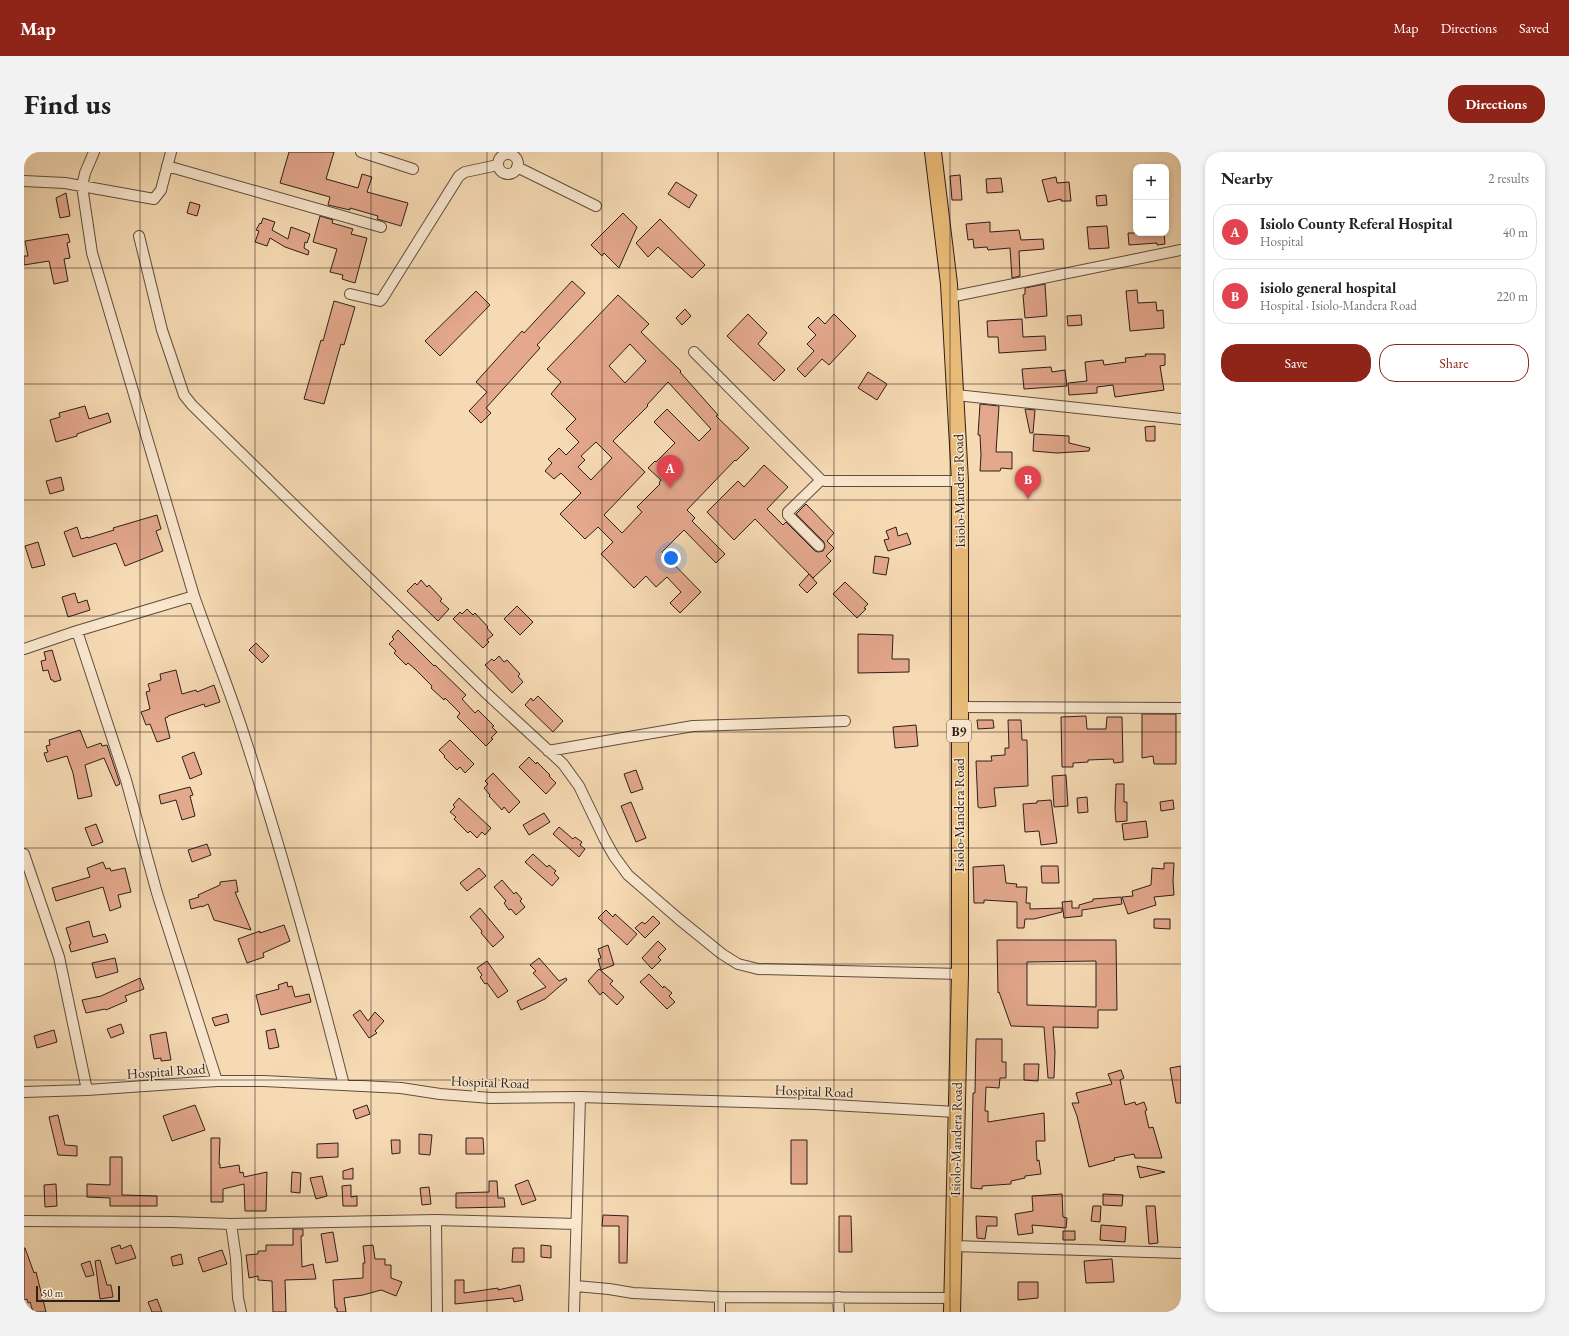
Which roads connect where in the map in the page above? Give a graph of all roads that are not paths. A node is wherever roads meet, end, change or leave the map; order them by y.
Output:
1 (94, 152) edge
2 (172, 152) edge
3 (360, 152) edge
4 (933, 152) edge
5 (511, 153) edge
6 (498, 165) junction
7 (168, 166) junction
8 (517, 167) junction
9 (413, 169) dead end
10 (24, 181) edge
11 (82, 186) junction
12 (596, 206) dead end
13 (381, 227) dead end
14 (139, 236) dead end
15 (1181, 250) edge
16 (350, 294) dead end
17 (950, 297) junction
18 (694, 352) dead end
19 (956, 395) junction
20 (1181, 419) edge
21 (821, 480) junction
22 (960, 481) junction
23 (819, 546) dead end
24 (194, 596) junction
25 (77, 631) junction
26 (24, 649) edge
27 (959, 707) junction
28 (1181, 708) edge
29 (846, 721) dead end
30 (548, 751) junction
31 (24, 854) edge
32 (960, 974) junction
33 (217, 1081) junction
34 (344, 1085) junction
35 (87, 1090) junction
36 (24, 1092) edge
37 (580, 1097) junction
38 (956, 1112) junction
39 (436, 1220) junction
40 (24, 1221) edge
41 (231, 1224) junction
42 (576, 1224) junction
43 (953, 1246) junction
44 (1181, 1253) edge
45 (576, 1286) junction
46 (720, 1297) junction
47 (838, 1297) junction
48 (952, 1305) edge
49 (241, 1312) edge
50 (437, 1312) edge
51 (574, 1312) edge
52 (720, 1312) edge
53 (839, 1312) edge

1 - 11 street
2 - 7 street
3 - 9 street
4 - 17 highway, Isiolo-Mandera Road / B9
5 - 6 street
5 - 8 street
6 - 8 street
6 - 16 street
7 - 11 street
7 - 13 street
8 - 12 street
10 - 11 street
11 - 24 street
14 - 30 street
15 - 17 street
17 - 19 highway, Isiolo-Mandera Road / B9
18 - 21 street
19 - 20 street
19 - 22 highway, Isiolo-Mandera Road / B9
21 - 22 street
21 - 23 street
22 - 27 highway, Isiolo-Mandera Road / B9
24 - 25 street
24 - 34 street
25 - 26 street
25 - 33 street
27 - 28 street
27 - 32 highway, Isiolo-Mandera Road / B9
29 - 30 street
30 - 32 street
31 - 35 street
32 - 38 highway, Isiolo-Mandera Road / B9
33 - 34 street, Hospital Road
33 - 35 street, Hospital Road
34 - 37 street, Hospital Road
35 - 36 street, Hospital Road
37 - 38 street, Hospital Road
37 - 42 street
38 - 43 highway, Isiolo-Mandera Road / B9
39 - 41 street
39 - 42 street
39 - 50 street
40 - 41 street
41 - 49 street
42 - 45 street
43 - 44 street
43 - 48 highway, Isiolo-Mandera Road / B9
45 - 46 street
45 - 51 street
46 - 47 street
46 - 52 street
47 - 48 street
47 - 53 street

